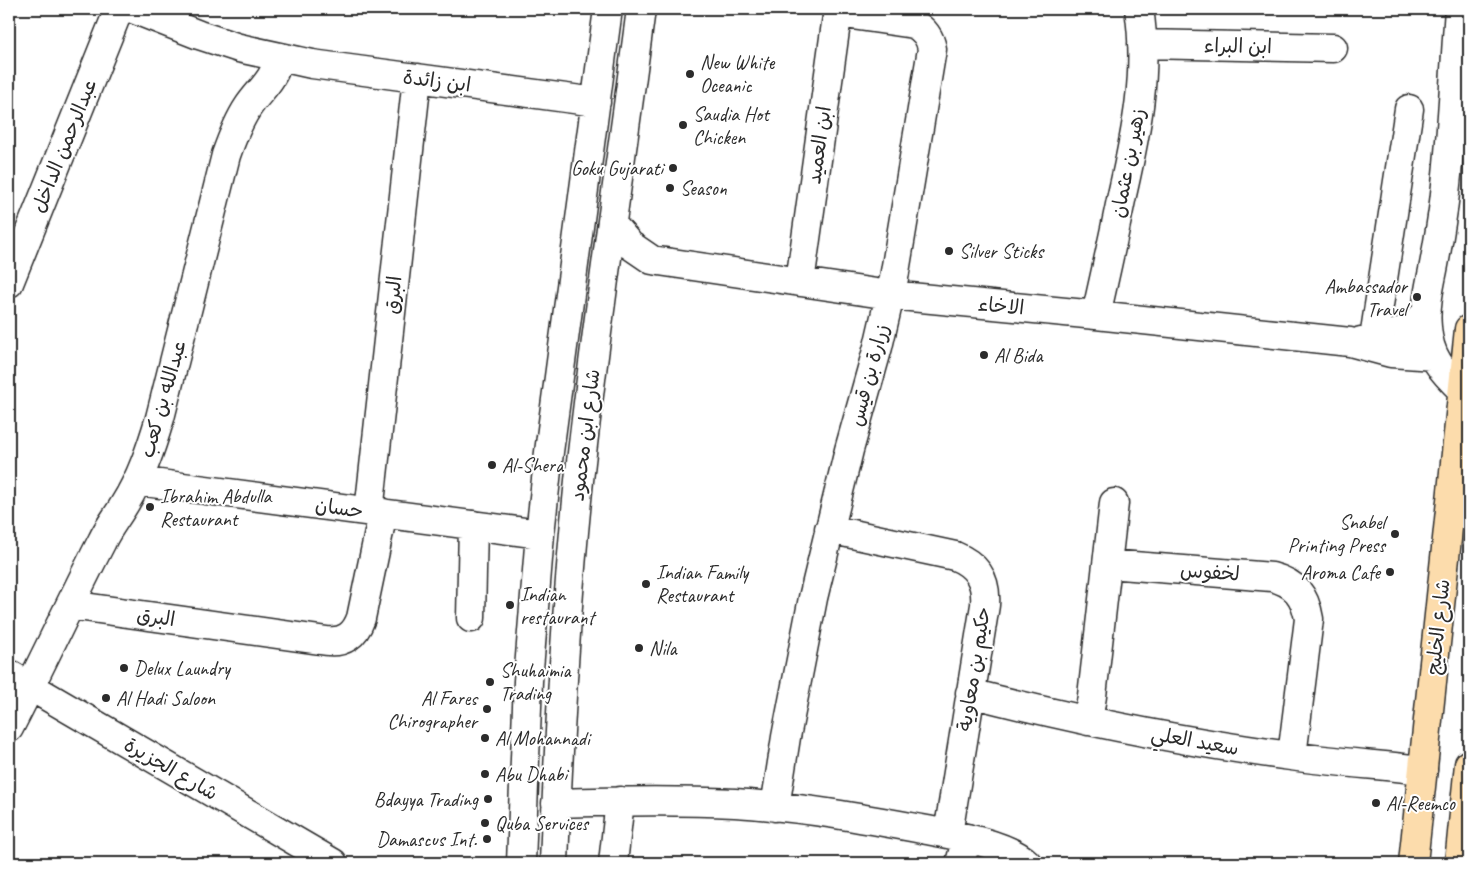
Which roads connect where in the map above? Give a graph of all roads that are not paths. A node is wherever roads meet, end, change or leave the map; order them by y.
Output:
1 (118, 9) edge
2 (133, 9) edge
3 (608, 9) edge
4 (641, 9) edge
5 (1139, 9) edge
6 (1459, 9) edge
7 (838, 11) edge
8 (1142, 44) junction
9 (1333, 48) dead end
10 (279, 58) junction
11 (417, 78) junction
12 (596, 102) junction
13 (1409, 109) dead end
14 (612, 224) junction
15 (652, 260) junction
16 (800, 282) junction
17 (9, 283) edge
18 (604, 284) junction
19 (890, 295) junction
20 (1426, 313) junction
21 (1096, 315) junction
22 (1469, 329) edge
23 (1362, 340) junction
24 (1434, 356) junction
25 (1463, 391) junction
26 (137, 481) junction
27 (1114, 503) dead end
28 (376, 512) junction
29 (473, 525) junction
30 (829, 529) junction
31 (540, 534) junction
32 (1108, 564) junction
33 (70, 605) junction
34 (471, 618) dead end
35 (20, 680) edge
36 (970, 693) junction
37 (1088, 721) junction
38 (9, 728) edge
39 (1292, 756) junction
40 (1469, 764) edge
41 (1423, 770) junction
42 (620, 801) junction
43 (556, 803) junction
44 (775, 807) junction
45 (951, 841) edge
46 (333, 863) edge
47 (521, 863) edge
48 (554, 863) edge
49 (613, 863) edge
50 (1027, 863) edge
51 (1413, 863) edge
52 (1459, 863) edge

1 - 17 street, عبدالرحمن الداخل
2 - 10 street, ابن زائدة
3 - 12 street, شارع ابن محمود
4 - 14 street, شارع ابن محمود
5 - 8 street, زهير بن عثمان
6 - 20 street
7 - 16 street, ابن العميد
7 - 19 street, زرارة بن قيس
8 - 9 street, ابن البراء
8 - 21 street, زهير بن عثمان
10 - 11 street, ابن زائدة
10 - 26 street, عبدالله بن كعب
11 - 12 street, ابن زائدة
11 - 28 street, البرق
12 - 31 street, شارع ابن محمود
13 - 23 street
14 - 15 street, الاخاء
14 - 18 street, شارع ابن محمود
15 - 16 street, الاخاء
15 - 18 street
16 - 19 street, الاخاء
18 - 43 street, شارع ابن محمود
19 - 21 street, الاخاء
19 - 30 street, زرارة بن قيس
20 - 23 street, الاخاء
20 - 24 street
21 - 23 street, الاخاء
22 - 25 main road, شارع الخليج
23 - 24 street, الاخاء
24 - 25 street
25 - 41 main road, شارع الخليج
26 - 28 street, حسان
26 - 33 street, عبدالله بن كعب
27 - 32 street
28 - 29 street, حسان
28 - 33 street, البرق
29 - 31 street, حسان
29 - 34 street
30 - 36 street, حكيم بن معاوية
30 - 44 street, زرارة بن قيس
31 - 47 street, شارع ابن محمود
32 - 37 street
32 - 39 street, لخفوس
33 - 35 street, عبدالله بن كعب
35 - 38 street, عبدالله بن كعب
35 - 46 street, شارع الجزيرة
36 - 37 street, سعيد العلي
36 - 45 street, حكيم بن معاوية
37 - 39 street, سعيد العلي
39 - 41 street, سعيد العلي
40 - 52 main road
41 - 51 main road, شارع الخليج
42 - 43 street
42 - 44 street
42 - 49 street
43 - 48 street, شارع ابن محمود
44 - 45 street
45 - 50 street

